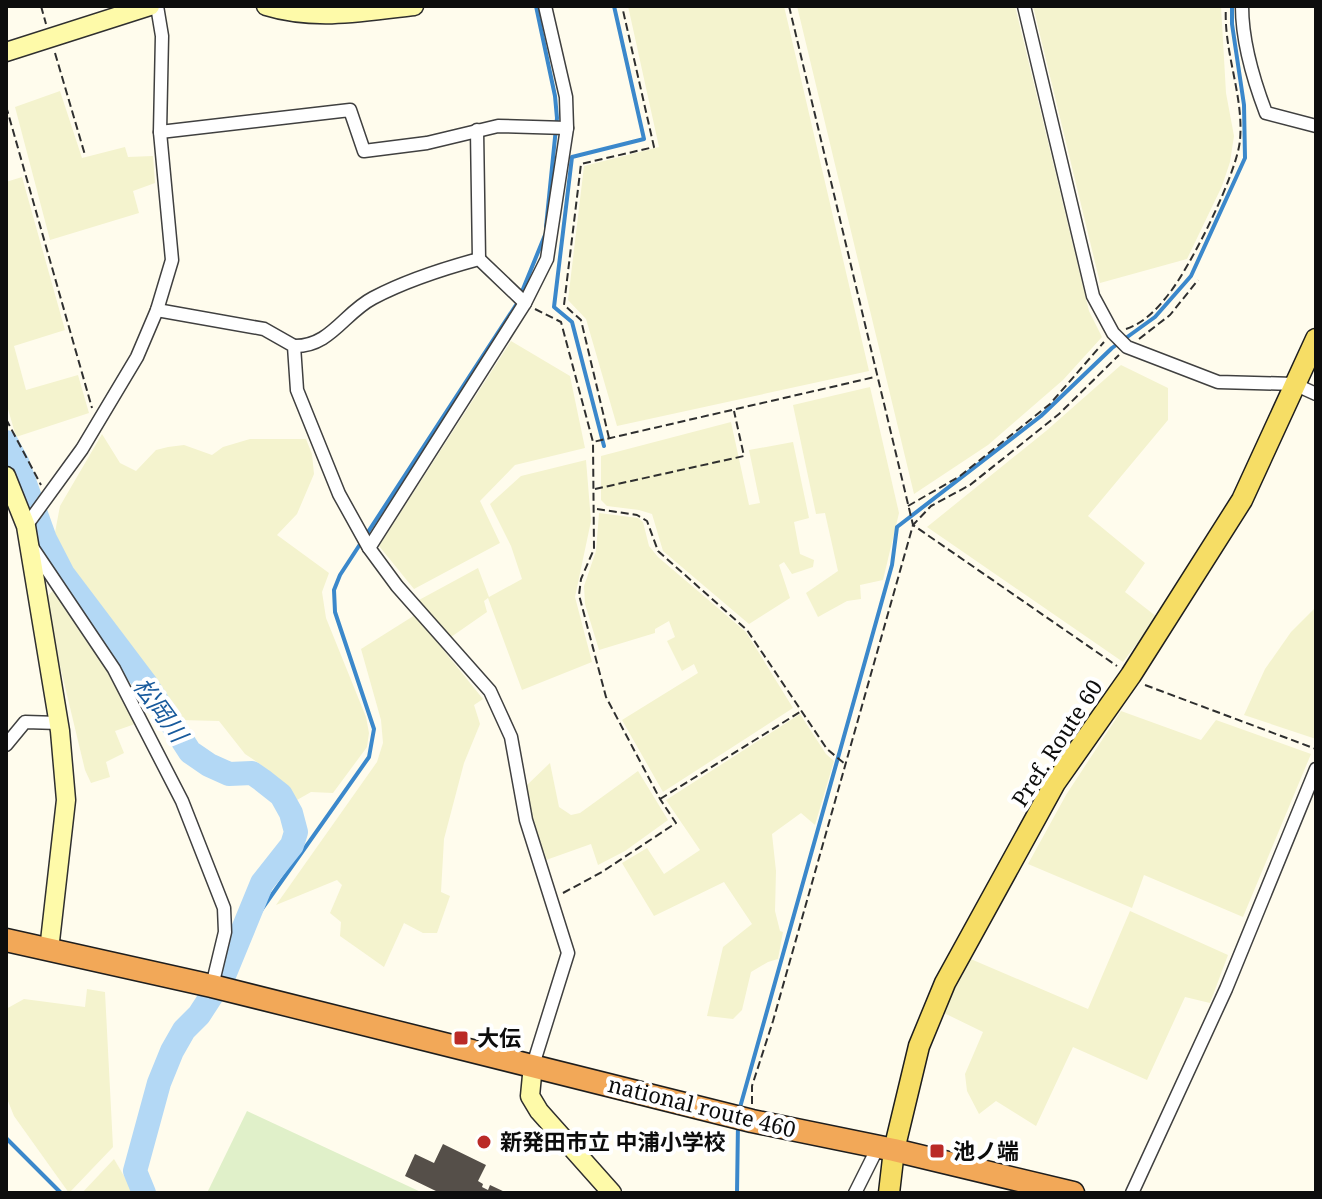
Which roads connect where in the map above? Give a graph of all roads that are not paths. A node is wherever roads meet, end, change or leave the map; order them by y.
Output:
1 (150, 6) edge
2 (157, 6) edge
3 (266, 6) edge
4 (414, 6) edge
5 (545, 6) edge
6 (1024, 6) edge
7 (1242, 6) edge
8 (6, 52) edge
9 (1316, 126) edge
10 (567, 128) junction
11 (477, 130) junction
12 (160, 132) junction
13 (479, 259) junction
14 (525, 303) junction
15 (157, 310) junction
16 (1316, 339) edge
17 (294, 346) junction
18 (1294, 384) junction
19 (1316, 394) edge
20 (6, 476) edge
21 (28, 535) junction
22 (369, 548) junction
23 (59, 723) junction
24 (6, 745) edge
25 (1316, 769) edge
26 (6, 940) edge
27 (49, 950) junction
28 (212, 986) junction
29 (533, 1065) junction
30 (886, 1150) junction
31 (612, 1193) edge
32 (855, 1193) edge
33 (889, 1193) edge
34 (1073, 1193) edge
35 (1132, 1193) edge

1 - 8 street
2 - 12 street
3 - 4 street
5 - 10 street
6 - 18 street
7 - 9 street
10 - 11 street
10 - 14 street
11 - 12 street
11 - 13 street
12 - 15 street
13 - 14 street
13 - 17 street
14 - 22 street
15 - 17 street
15 - 21 street
16 - 18 main road, Pref. Route 60
17 - 22 street
18 - 19 street
18 - 30 main road, Pref. Route 60
20 - 21 street
21 - 23 street
21 - 28 street
22 - 29 street
23 - 24 street
23 - 27 street
25 - 35 street
26 - 27 highway, national route 460
27 - 28 highway, national route 460
28 - 29 highway, national route 460
29 - 30 highway, national route 460
29 - 31 street
30 - 32 street
30 - 33 main road, Pref. Route 60
30 - 34 highway, national route 460

